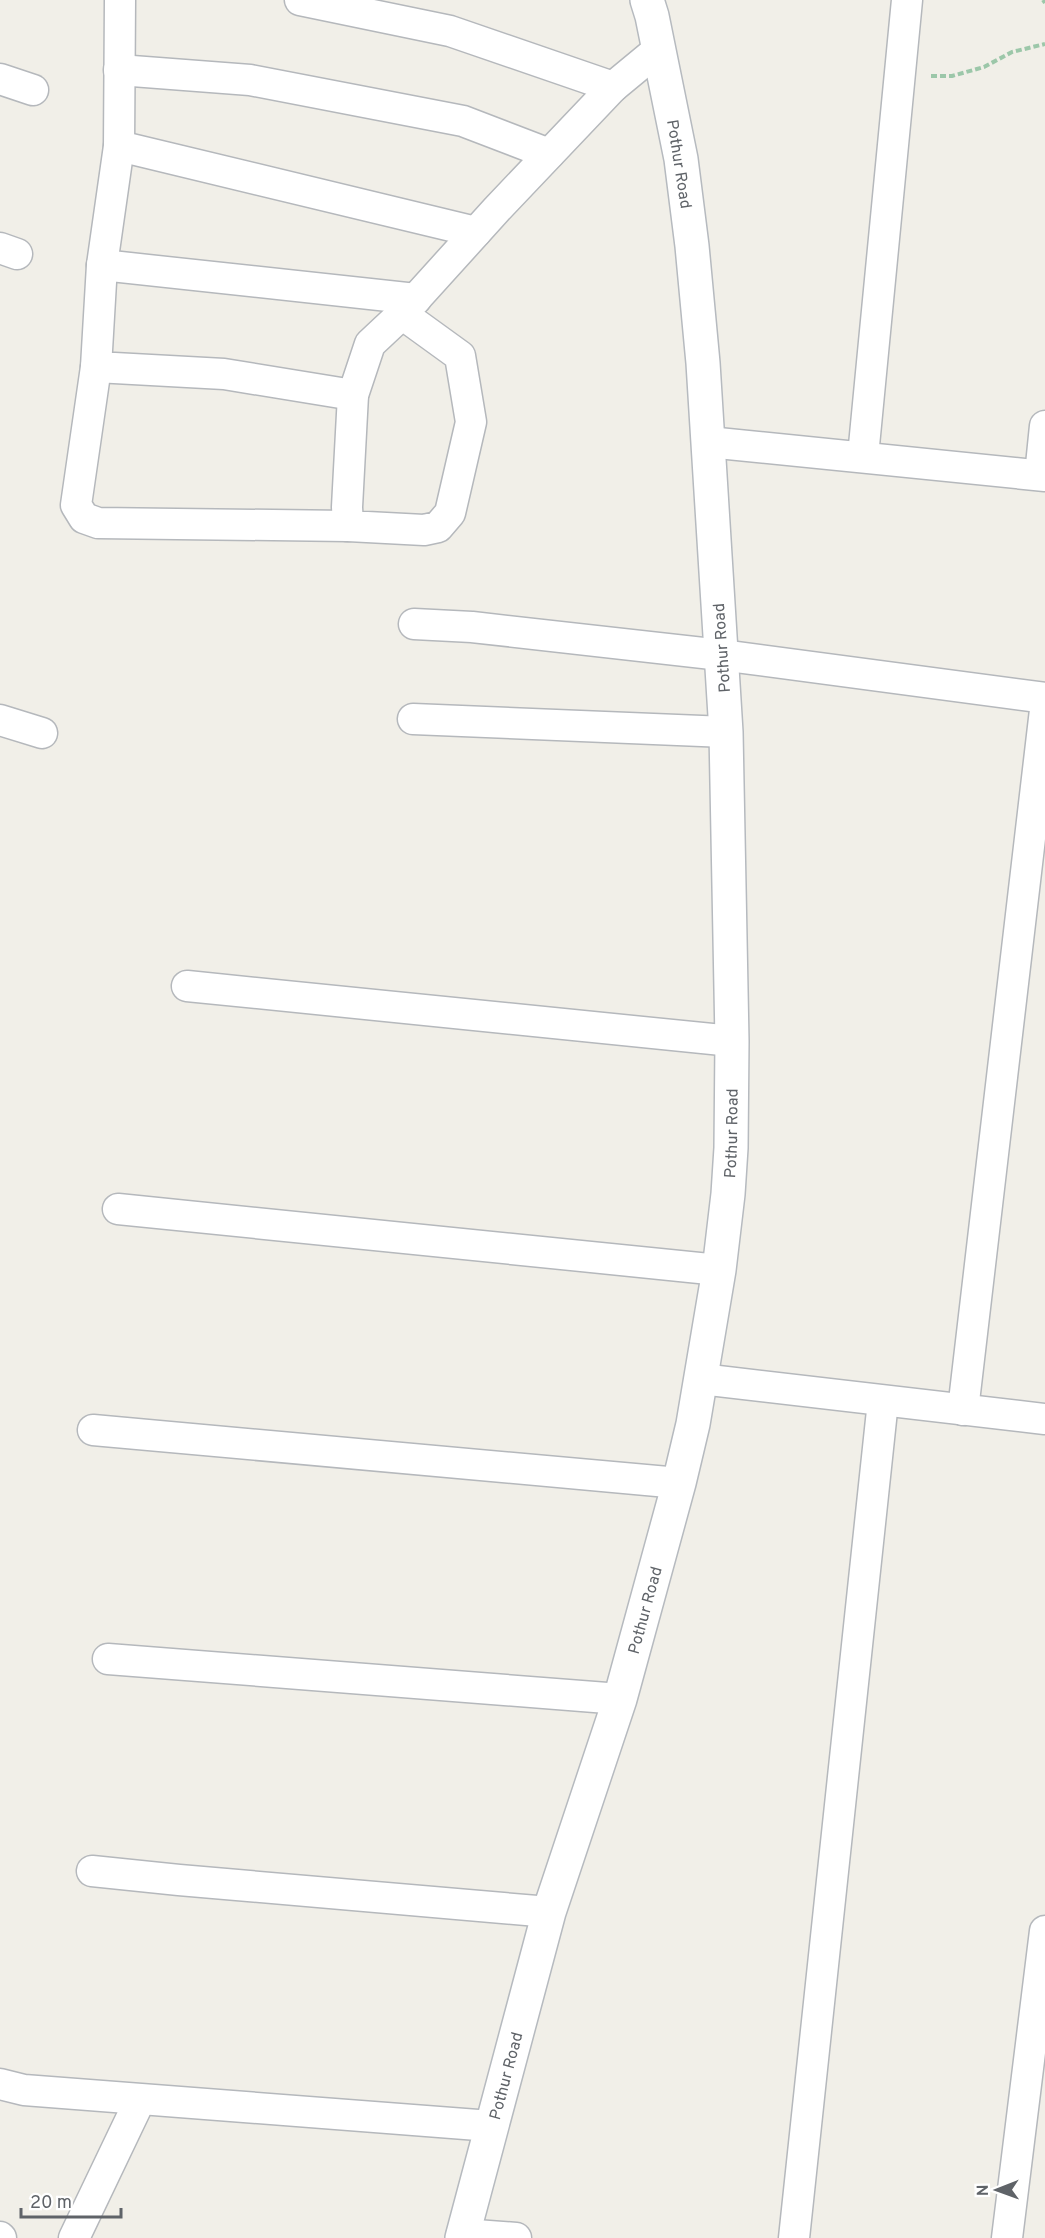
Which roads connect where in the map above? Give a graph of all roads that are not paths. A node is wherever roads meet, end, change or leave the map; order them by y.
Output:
1 (120, 0) edge
2 (300, 0) edge
3 (647, 0) edge
4 (907, 0) edge
5 (658, 49) junction
6 (119, 70) junction
7 (0, 80) edge
8 (614, 87) junction
9 (33, 90) dead end
10 (119, 146) junction
11 (549, 154) junction
12 (476, 232) junction
13 (102, 265) junction
14 (409, 306) junction
15 (96, 367) junction
16 (353, 395) junction
17 (1045, 426) edge
18 (708, 442) junction
19 (862, 456) junction
20 (1042, 475) edge
21 (348, 525) junction
22 (414, 624) dead end
23 (721, 654) junction
24 (1045, 698) edge
25 (1045, 710) edge
26 (413, 719) dead end
27 (0, 720) edge
28 (726, 732) junction
29 (42, 733) dead end
30 (187, 986) dead end
31 (732, 1041) junction
32 (118, 1209) dead end
33 (719, 1270) junction
34 (701, 1379) junction
35 (883, 1401) junction
36 (963, 1410) junction
37 (1045, 1419) edge
38 (93, 1430) dead end
39 (679, 1483) junction
40 (108, 1659) dead end
41 (620, 1699) junction
42 (92, 1870) dead end
43 (549, 1912) junction
44 (1045, 1931) edge
45 (0, 2084) edge
46 (141, 2100) junction
47 (491, 2126) junction
48 (462, 2236) edge
49 (74, 2238) edge
50 (516, 2238) edge
51 (794, 2238) edge
52 (1007, 2238) edge

1 - 6 street
2 - 8 street
3 - 5 street, Pothur Road
4 - 19 street
5 - 8 street
5 - 18 street, Pothur Road
6 - 10 street
6 - 11 street
7 - 9 street
8 - 11 street
10 - 12 street
10 - 13 street
11 - 12 street
12 - 14 street
13 - 14 street
13 - 15 street
14 - 16 street
14 - 21 street
15 - 16 street
15 - 21 street
16 - 21 street
17 - 20 street
18 - 19 street
18 - 23 street, Pothur Road
19 - 20 street
22 - 23 street
23 - 24 street
23 - 28 street, Pothur Road
25 - 36 street
26 - 28 street
27 - 29 street
28 - 31 street, Pothur Road
30 - 31 street
31 - 33 street, Pothur Road
32 - 33 street
33 - 34 street, Pothur Road
34 - 35 street
34 - 39 street, Pothur Road
35 - 36 street
35 - 51 street
36 - 37 street
38 - 39 street
39 - 41 street, Pothur Road
40 - 41 street
41 - 43 street, Pothur Road
42 - 43 street
43 - 47 street, Pothur Road
44 - 52 street
45 - 46 street
46 - 47 street
46 - 49 street
47 - 48 street, Pothur Road
48 - 50 street

